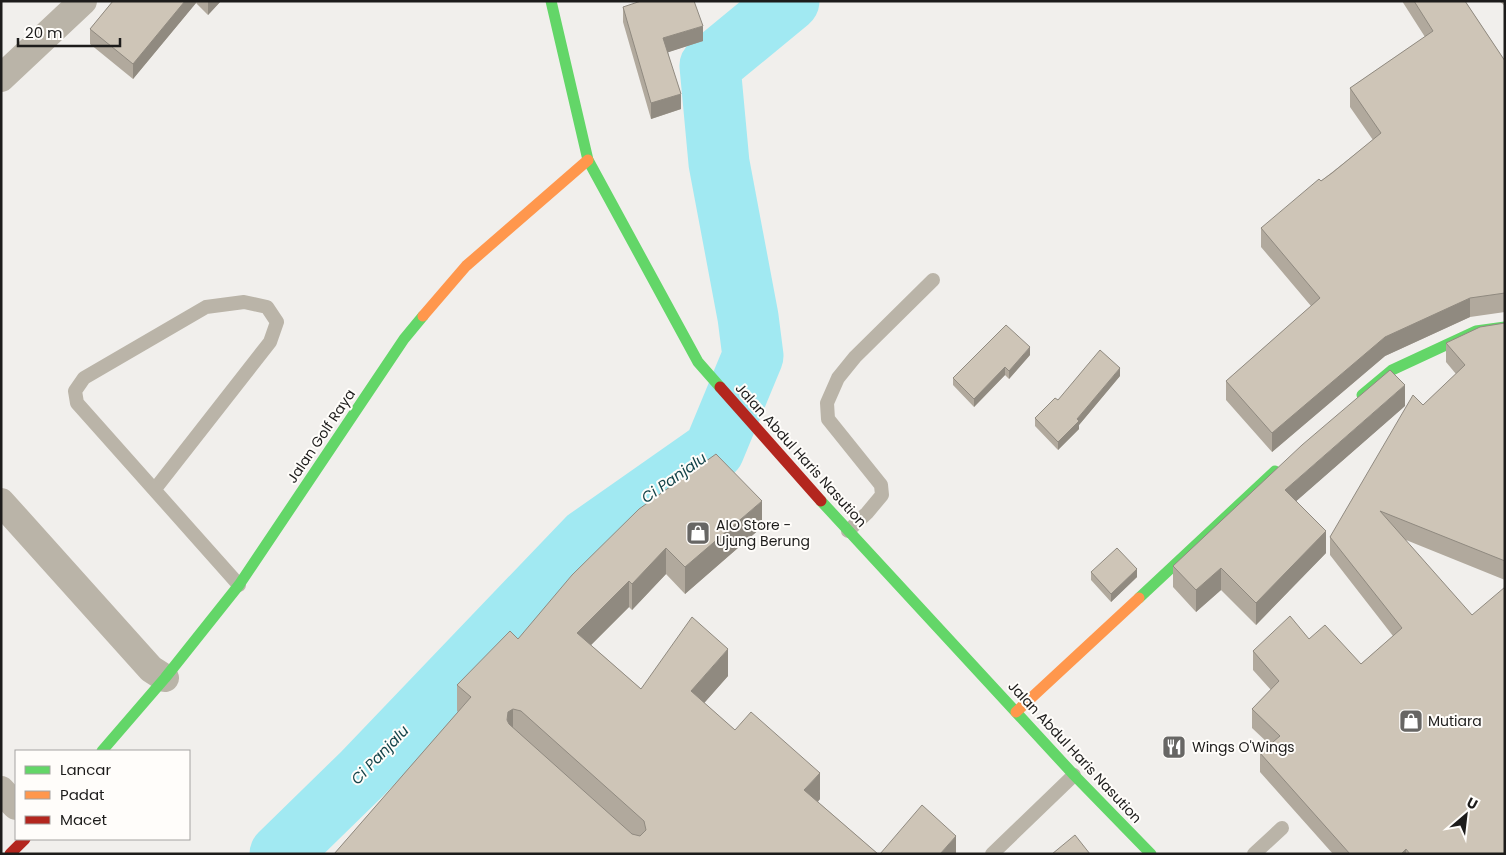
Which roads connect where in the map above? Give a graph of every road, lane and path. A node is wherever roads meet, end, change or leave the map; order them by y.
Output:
1 (83, 1) edge
2 (552, 1) edge
3 (1, 78) edge
4 (588, 160) junction
5 (933, 280) dead end
6 (1505, 327) edge
7 (1356, 400) edge
8 (1284, 462) edge
9 (155, 489) junction
10 (1, 502) edge
11 (848, 531) junction
12 (239, 585) junction
13 (165, 678) junction
14 (1016, 712) junction
15 (103, 750) edge
16 (1074, 775) junction
17 (1, 790) edge
18 (15, 805) edge
19 (1282, 828) dead end
20 (24, 840) edge
21 (10, 854) edge
22 (992, 854) edge
23 (1151, 854) edge
24 (1254, 854) edge

1 - 3 street
2 - 4 main road, Jalan Abdul Haris Nasution
4 - 11 main road, Jalan Abdul Haris Nasution
4 - 12 main road, Jalan Golf Raya
5 - 11 lane
6 - 7 main road
8 - 14 main road
9 - 9 lane
9 - 12 lane
10 - 13 street
11 - 14 main road, Jalan Abdul Haris Nasution
12 - 13 main road, Jalan Golf Raya
13 - 15 main road, Jalan Golf Raya
14 - 16 main road, Jalan Abdul Haris Nasution
16 - 22 lane
16 - 23 main road, Jalan Abdul Haris Nasution
17 - 18 street
19 - 24 lane
20 - 21 main road

